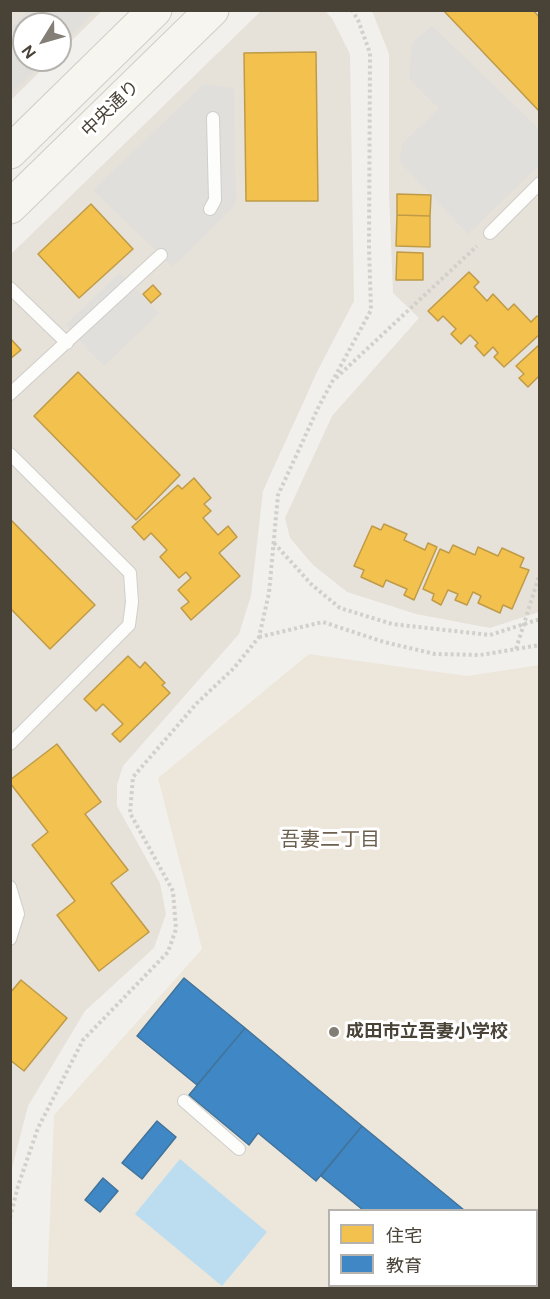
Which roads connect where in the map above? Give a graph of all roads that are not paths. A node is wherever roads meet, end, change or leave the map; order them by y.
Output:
1 (155, 10) edge
2 (212, 10) edge
3 (213, 118) dead end
4 (10, 152) edge
5 (540, 183) edge
6 (10, 207) edge
7 (210, 209) dead end
8 (490, 233) road end
9 (161, 255) dead end
10 (10, 288) edge
11 (67, 343) junction
12 (10, 394) edge
13 (10, 453) edge
14 (10, 744) edge
15 (10, 887) edge
16 (10, 939) edge
17 (184, 1101) dead end
18 (239, 1149) dead end

1 - 4 street
2 - 6 street, 中央通り
3 - 7 lane
5 - 8 lane
9 - 11 lane
10 - 11 lane
11 - 12 lane
13 - 14 lane
15 - 16 lane
17 - 18 lane

